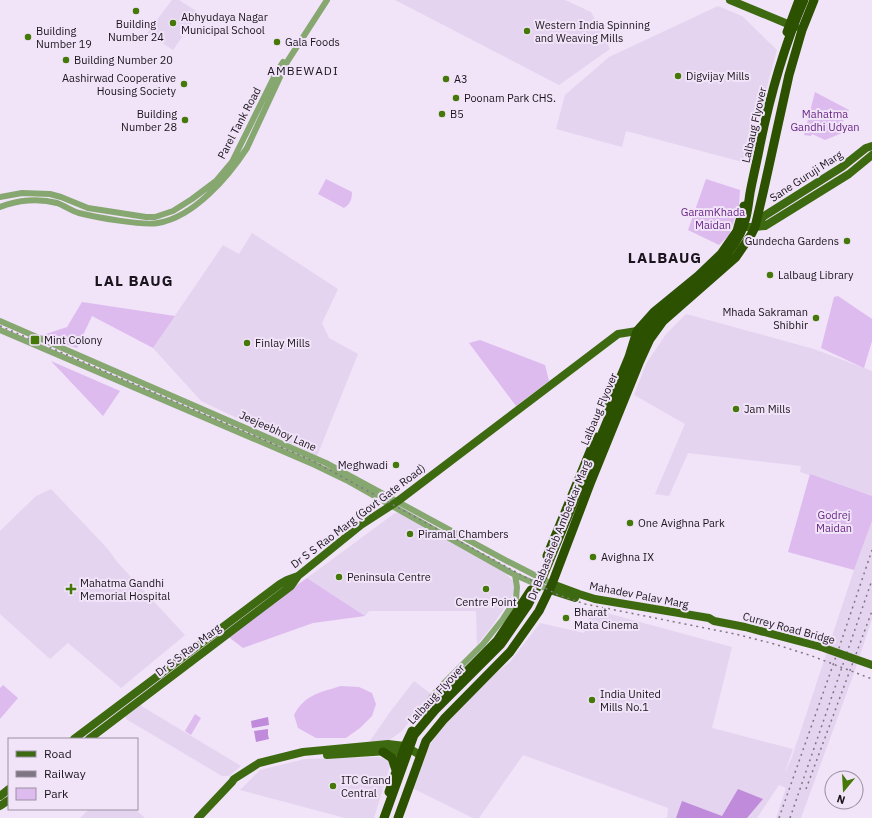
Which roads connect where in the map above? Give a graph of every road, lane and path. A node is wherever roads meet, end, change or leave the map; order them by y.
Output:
1 (322, 0) edge
2 (327, 0) edge
3 (730, 0) edge
4 (799, 0) edge
5 (804, 0) edge
6 (807, 0) edge
7 (814, 0) edge
8 (789, 25) junction
9 (802, 30) junction
10 (872, 146) edge
11 (872, 155) edge
12 (0, 197) edge
13 (0, 207) edge
14 (88, 211) junction
15 (738, 227) junction
16 (754, 227) junction
17 (0, 321) edge
18 (0, 330) edge
19 (637, 331) junction
20 (88, 359) junction
21 (85, 367) junction
22 (214, 414) junction
23 (211, 420) junction
24 (342, 475) junction
25 (394, 503) junction
26 (515, 575) junction
27 (298, 576) junction
28 (536, 581) junction
29 (551, 587) junction
30 (872, 665) edge
31 (425, 715) junction
32 (75, 738) edge
33 (90, 738) edge
34 (386, 749) junction
35 (404, 750) junction
36 (420, 755) junction
37 (396, 770) junction
38 (8, 790) edge
39 (0, 796) edge
40 (198, 818) edge
41 (380, 818) edge
42 (384, 818) edge
43 (388, 818) edge
44 (398, 818) edge

1 - 14 street, Parel Tank Road
2 - 14 street
3 - 8 main road
4 - 8 highway, Dr Babasaheb Ambedkar Marg
5 - 42 highway, Lalbaug Flyover, bridge
6 - 43 highway, Lalbaug Flyover, bridge
7 - 9 highway, Dr Babasaheb Ambedkar Marg
8 - 9 main road
8 - 15 highway, Dr Babasaheb Ambedkar Marg
9 - 16 highway, Dr Babasaheb Ambedkar Marg
10 - 16 main road, Sane Guruji Marg
11 - 16 main road
12 - 14 street, Parel Tank Road
13 - 14 street
15 - 16 main road
15 - 19 highway, Dr Babasaheb Ambedkar Marg
16 - 29 highway, Dr Babasaheb Ambedkar Marg
17 - 20 street, Jeejeebhoy Lane
18 - 21 street
19 - 25 main road, Dr S S Rao Marg (Govt Gate Road)
19 - 28 highway, Dr Babasaheb Ambedkar Marg
20 - 21 street
20 - 22 street, Jeejeebhoy Lane
21 - 23 street
22 - 23 street
22 - 24 street, Jeejeebhoy Lane
23 - 24 street
24 - 25 street, Jeejeebhoy Lane
25 - 26 street, Jeejeebhoy Lane
25 - 27 main road, Dr S S Rao Marg (Govt Gate Road)
25 - 28 street, Jeejeebhoy Lane
26 - 28 street, Jeejeebhoy Lane
26 - 31 street
27 - 32 main road, Dr S S Rao Marg (Govt Gate Road)
27 - 33 main road, Dr S S Rao Marg
28 - 29 street
28 - 31 highway, Dr Babasaheb Ambedkar Marg
29 - 30 main road, Currey Road Bridge, bridge
29 - 36 highway, Dr Babasaheb Ambedkar Marg
31 - 35 highway, Dr Babasaheb Ambedkar Marg
34 - 35 main road
34 - 37 highway
34 - 40 main road
35 - 36 main road
35 - 37 highway, Dr Babasaheb Ambedkar Marg
36 - 44 highway, Dr Babasaheb Ambedkar Marg
37 - 41 highway, Dr Babasaheb Ambedkar Marg
38 - 39 main road

